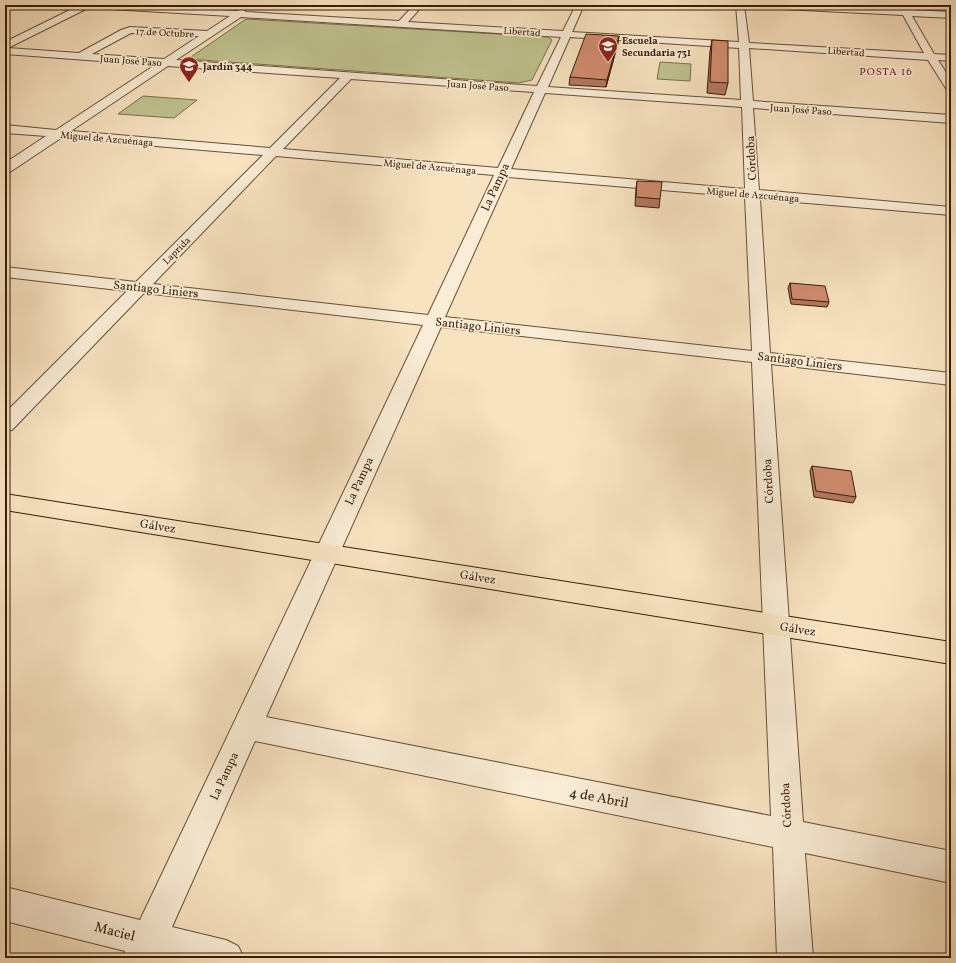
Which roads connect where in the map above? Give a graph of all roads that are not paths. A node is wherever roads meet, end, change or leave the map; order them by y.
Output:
1 (87, 5) edge
2 (94, 5) edge
3 (253, 5) edge
4 (419, 5) edge
5 (580, 5) edge
6 (740, 5) edge
7 (762, 5) edge
8 (906, 13) junction
9 (240, 14) junction
10 (951, 15) edge
11 (401, 24) junction
12 (209, 34) junction
13 (567, 34) junction
14 (744, 45) junction
15 (5, 46) edge
16 (5, 51) edge
17 (930, 56) junction
18 (80, 57) junction
19 (951, 58) edge
20 (166, 63) junction
21 (348, 76) junction
22 (951, 88) edge
23 (540, 90) junction
24 (748, 105) junction
25 (951, 119) edge
26 (5, 129) edge
27 (59, 134) junction
28 (273, 152) junction
29 (5, 170) edge
30 (502, 172) junction
31 (753, 194) junction
32 (951, 211) edge
33 (5, 272) edge
34 (140, 287) junction
35 (433, 321) junction
36 (762, 357) junction
37 (951, 379) edge
38 (5, 424) edge
39 (5, 502) edge
40 (326, 553) junction
41 (776, 625) junction
42 (951, 653) edge
43 (246, 726) junction
44 (788, 834) junction
45 (951, 867) edge
46 (5, 904) edge
47 (144, 948) edge
48 (226, 958) edge
49 (795, 958) edge

1 - 15 street
2 - 9 street, Libertad
3 - 9 street
4 - 11 street
5 - 13 street, La Pampa
6 - 14 street, Córdoba
7 - 8 street
8 - 10 street
8 - 17 street
9 - 11 street, Libertad
9 - 12 street
11 - 13 street, Libertad
12 - 18 street, 17 de Octubre
12 - 20 street
13 - 14 street, Libertad
13 - 23 street, La Pampa
14 - 17 street, Libertad
14 - 24 street, Córdoba
16 - 18 street, Juan José Paso
17 - 19 street, Libertad
17 - 22 street
18 - 20 street, Juan José Paso
20 - 21 street, Juan José Paso
20 - 27 street
21 - 23 street, Juan José Paso
21 - 28 street, Laprida
23 - 24 street, Juan José Paso
23 - 30 street, La Pampa
24 - 25 street, Juan José Paso
24 - 31 street, Córdoba
26 - 27 street, Miguel de Azcuénaga
27 - 28 street, Miguel de Azcuénaga
27 - 29 street
28 - 30 street, Miguel de Azcuénaga
28 - 34 street, Laprida
30 - 31 street, Miguel de Azcuénaga
30 - 35 street, La Pampa
31 - 32 street, Miguel de Azcuénaga
31 - 36 street, Córdoba
33 - 34 street, Santiago Liniers
34 - 35 street, Santiago Liniers
34 - 38 street, Laprida
35 - 36 street, Santiago Liniers
35 - 40 street, La Pampa
36 - 37 street, Santiago Liniers
36 - 41 street, Córdoba
39 - 40 main road, Gálvez
40 - 41 main road, Gálvez
40 - 43 street, La Pampa
41 - 42 main road, Gálvez
41 - 44 street, Córdoba
43 - 44 street, 4 de Abril
43 - 47 street, La Pampa
44 - 45 street, 4 de Abril
44 - 49 street, Córdoba
46 - 47 street, Maciel
47 - 48 street, Maciel

